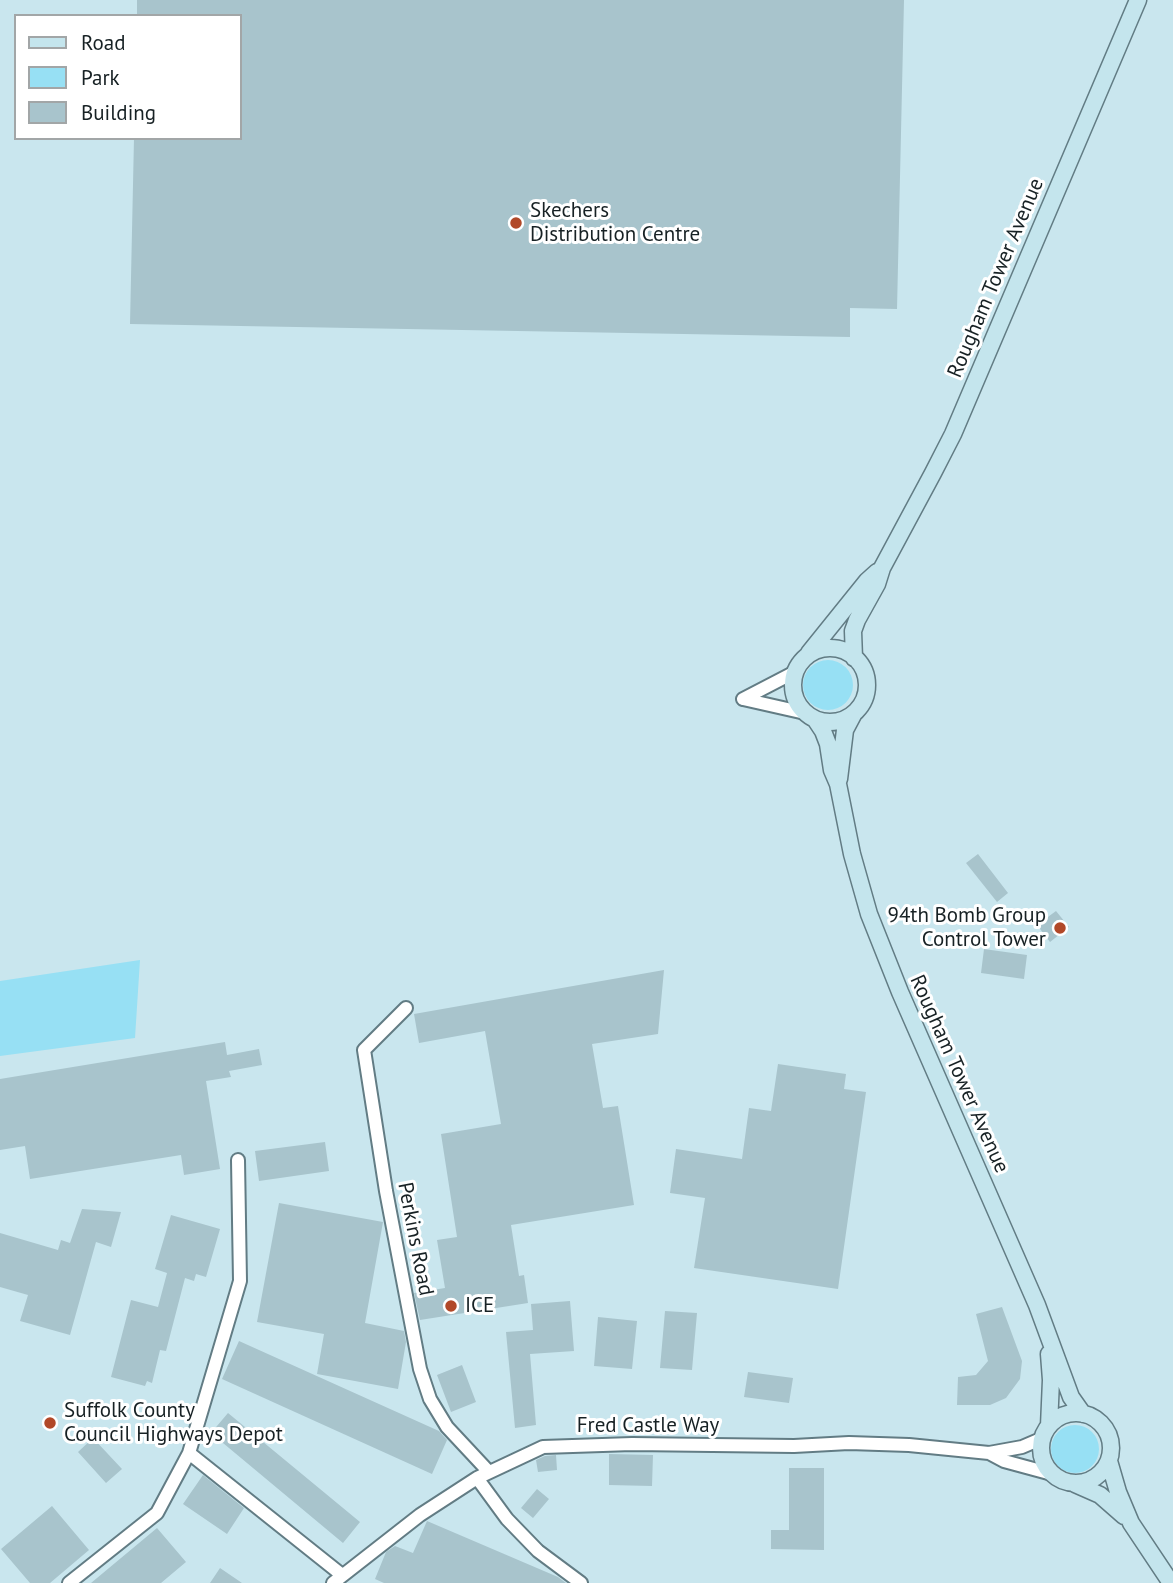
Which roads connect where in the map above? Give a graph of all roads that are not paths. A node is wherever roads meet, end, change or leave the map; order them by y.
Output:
1 (1138, 0) edge
2 (882, 568) junction
3 (805, 658) junction
4 (854, 658) junction
5 (795, 672) junction
6 (854, 713) junction
7 (810, 716) junction
8 (838, 784) junction
9 (406, 1008) dead end
10 (238, 1160) dead end
11 (1047, 1334) junction
12 (1083, 1414) junction
13 (1046, 1432) junction
14 (989, 1452) junction
15 (189, 1453) junction
16 (1109, 1461) junction
17 (489, 1472) junction
18 (1052, 1474) junction
19 (477, 1478) junction
20 (1075, 1483) junction
21 (1131, 1523) junction
22 (337, 1579) edge
23 (69, 1583) edge
24 (581, 1583) edge
25 (1171, 1583) edge

1 - 2 street, Rougham Tower Avenue
2 - 3 street, Rougham Tower Avenue
2 - 4 street, Rougham Tower Avenue
3 - 4 street
3 - 5 street
4 - 6 street
5 - 7 street
5 - 7 street
6 - 7 street
6 - 8 street, Rougham Tower Avenue
7 - 8 street, Rougham Tower Avenue
8 - 11 street, Rougham Tower Avenue
9 - 17 street, Perkins Road
10 - 15 street
11 - 12 street, Rougham Tower Avenue
11 - 13 street, Rougham Tower Avenue
12 - 13 street
12 - 16 street
13 - 14 street
13 - 18 street
14 - 17 street, Fred Castle Way
14 - 18 street
15 - 22 street
15 - 23 street
16 - 20 street
16 - 21 street
17 - 19 street, Fred Castle Way
18 - 20 street
19 - 22 street, Fred Castle Way
19 - 24 street
20 - 21 street
21 - 25 street

